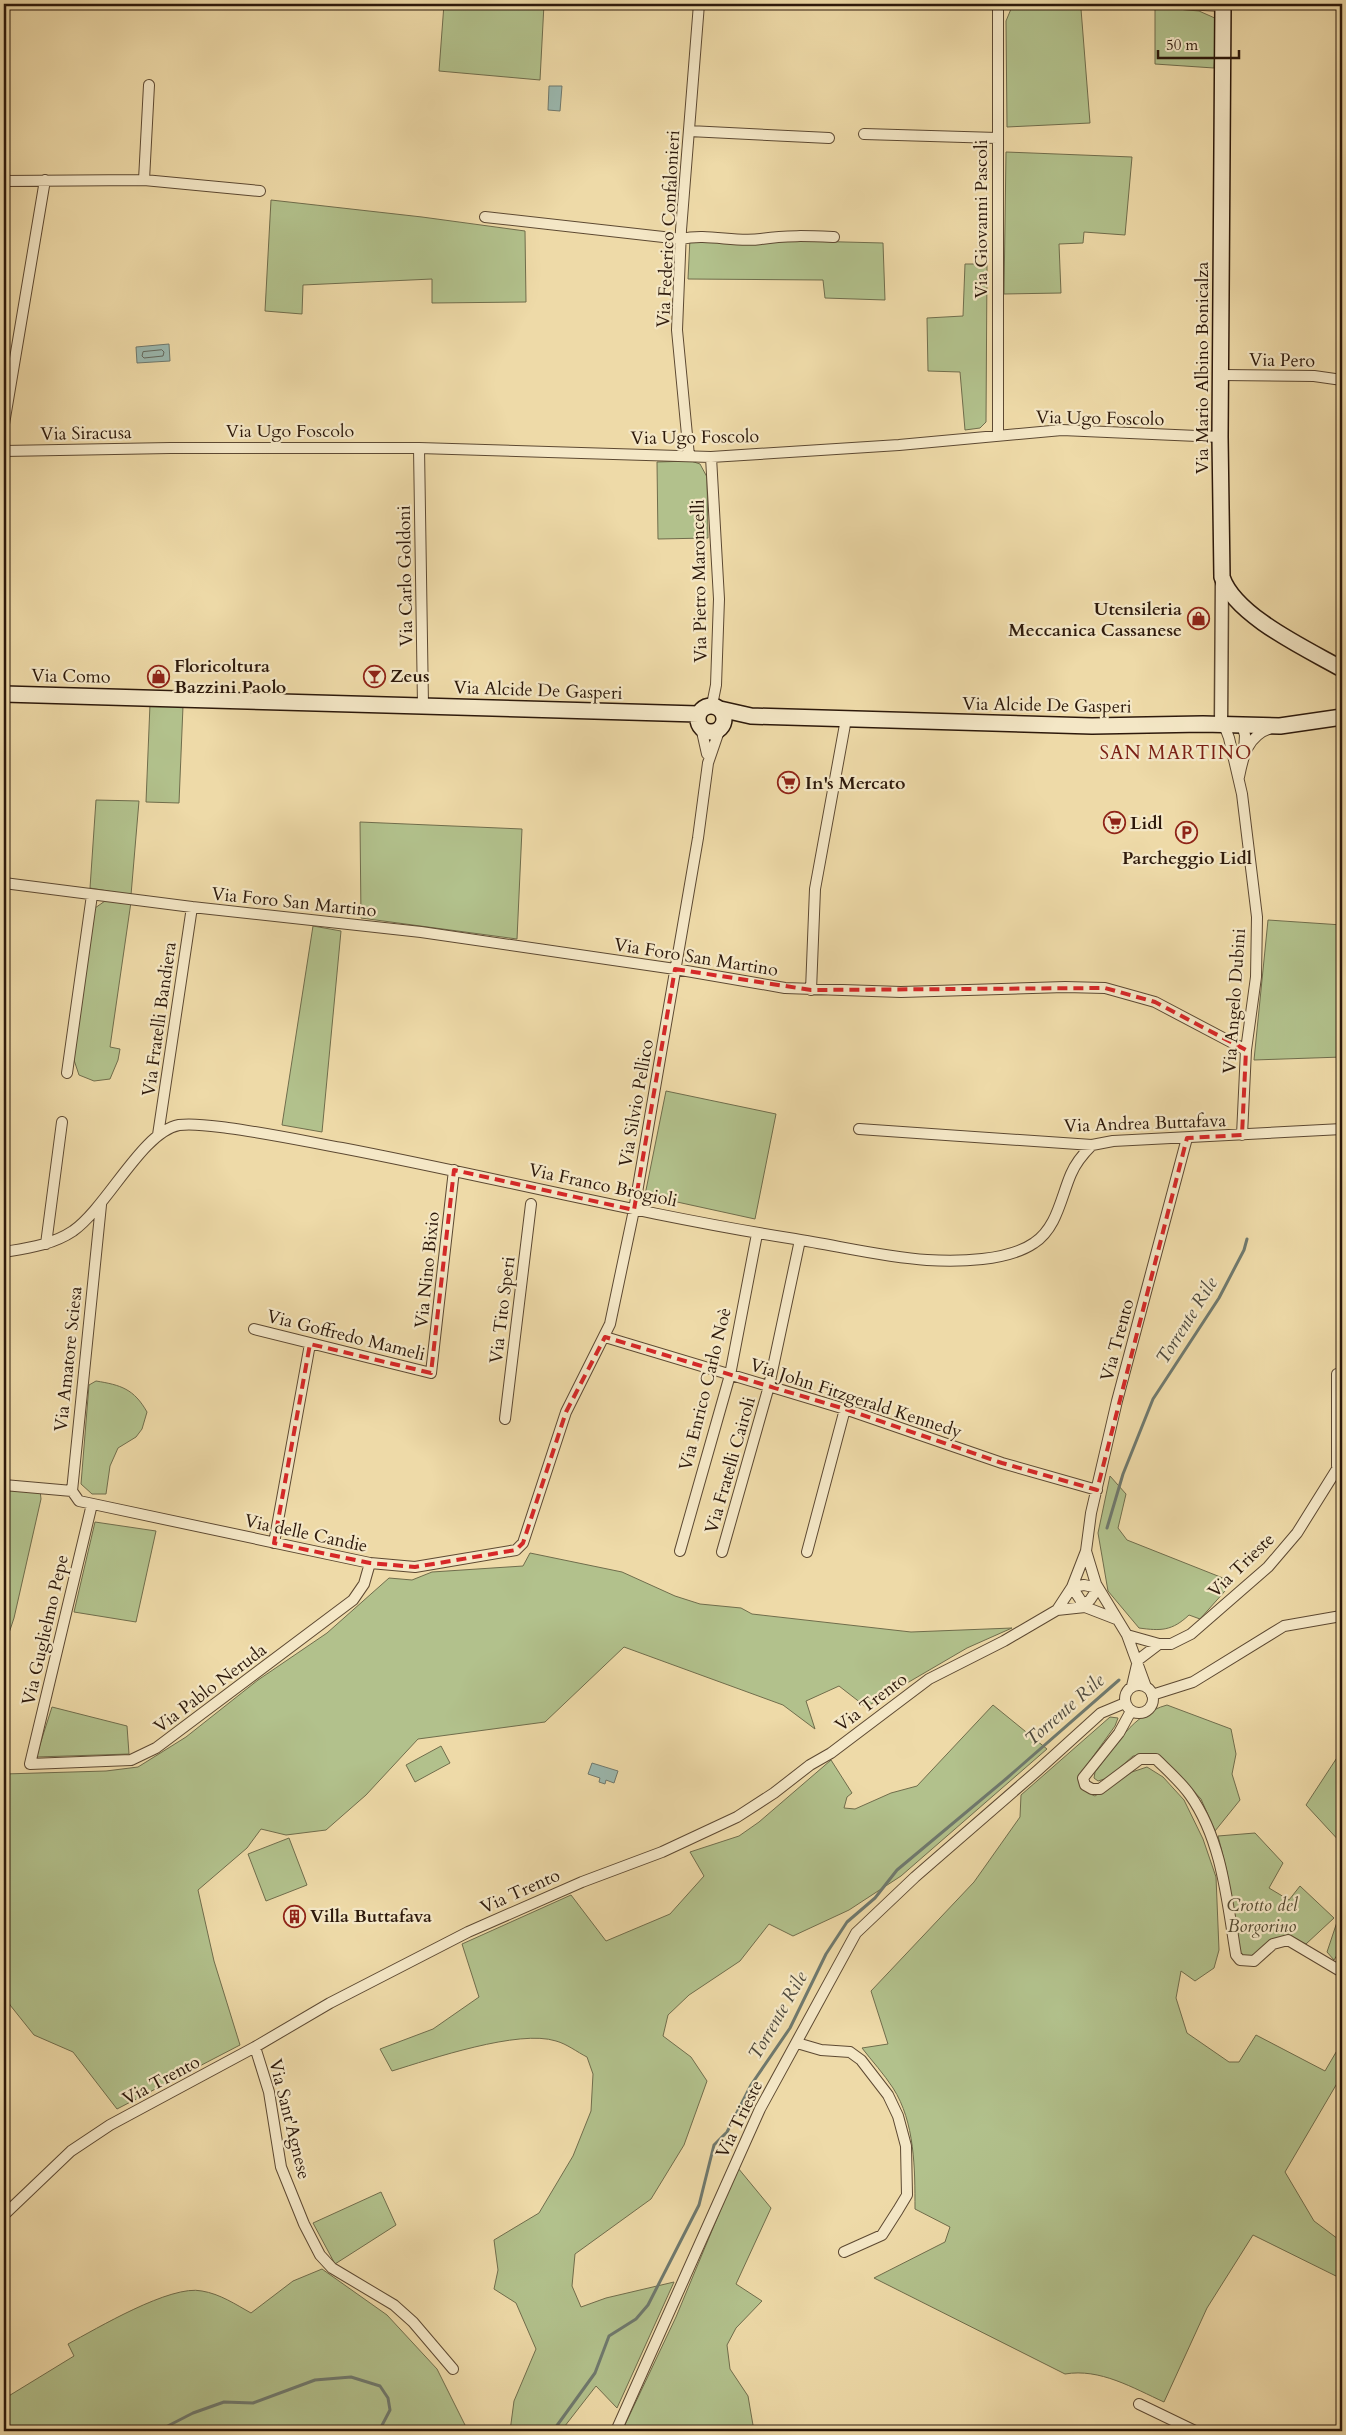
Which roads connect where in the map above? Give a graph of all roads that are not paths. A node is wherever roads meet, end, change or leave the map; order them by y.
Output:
1 (699, 4) edge
2 (998, 4) edge
3 (1183, 4) edge
4 (1223, 5) edge
5 (149, 85) dead end
6 (689, 131) junction
7 (864, 134) dead end
8 (829, 138) dead end
9 (997, 138) junction
10 (46, 180) junction
11 (144, 180) junction
12 (4, 181) edge
13 (260, 191) dead end
14 (485, 217) dead end
15 (834, 237) dead end
16 (681, 239) junction
17 (1221, 375) junction
18 (1342, 380) edge
19 (4, 424) edge
20 (998, 435) junction
21 (1220, 437) junction
22 (170, 448) joint
23 (419, 448) junction
24 (4, 451) edge
25 (689, 456) junction
26 (711, 456) junction
27 (1222, 577) junction
28 (1342, 669) edge
29 (4, 694) edge
30 (138, 697) joint
31 (423, 705) junction
32 (716, 707) junction
33 (751, 716) junction
34 (1342, 717) edge
35 (846, 719) junction
36 (699, 721) junction
37 (1221, 724) junction
38 (1242, 725) junction
39 (1280, 726) junction
40 (721, 727) junction
41 (1243, 755) junction
42 (708, 763) junction
43 (1238, 780) junction
44 (4, 883) edge
45 (92, 895) junction
46 (192, 907) junction
47 (676, 969) junction
48 (811, 990) junction
49 (1246, 1050) junction
50 (67, 1073) dead end
51 (62, 1122) dead end
52 (1342, 1128) edge
53 (859, 1129) dead end
54 (158, 1135) junction
55 (1242, 1135) junction
56 (1187, 1138) junction
57 (1092, 1145) junction
58 (454, 1170) junction
59 (532, 1204) dead end
60 (101, 1205) junction
61 (634, 1210) junction
62 (757, 1234) junction
63 (800, 1240) junction
64 (46, 1244) junction
65 (4, 1252) edge
66 (254, 1329) dead end
67 (605, 1337) junction
68 (310, 1344) junction
69 (431, 1373) joint
70 (1337, 1374) dead end
71 (730, 1375) junction
72 (769, 1386) junction
73 (845, 1409) junction
74 (505, 1419) dead end
75 (1340, 1463) edge
76 (4, 1485) edge
77 (1097, 1490) junction
78 (72, 1491) junction
79 (92, 1504) junction
80 (274, 1543) junction
81 (516, 1550) joint
82 (680, 1551) dead end
83 (1086, 1551) junction
84 (722, 1552) dead end
85 (807, 1552) dead end
86 (370, 1564) junction
87 (1072, 1587) junction
88 (1098, 1588) junction
89 (1080, 1607) junction
90 (1057, 1610) junction
91 (1341, 1616) dead end
92 (1116, 1619) junction
93 (1127, 1635) junction
94 (1159, 1644) junction
95 (1138, 1660) junction
96 (1132, 1686) junction
97 (1149, 1691) junction
98 (1128, 1707) junction
99 (30, 1764) joint
100 (1342, 1972) edge
101 (797, 2043) junction
102 (255, 2047) junction
103 (4, 2214) edge
104 (844, 2252) dead end
105 (453, 2369) dead end
106 (1139, 2404) dead end
107 (616, 2431) edge
108 (1195, 2431) edge

1 - 6 street, Via Federico Confalonieri
2 - 9 street, Via Giovanni Pascoli
3 - 4 street
4 - 17 main road, Via Mario Albino Bonicalza
5 - 11 street
6 - 8 street
6 - 16 street, Via Federico Confalonieri
7 - 9 street
9 - 20 street, Via Giovanni Pascoli
10 - 11 street
10 - 12 street
10 - 19 street
11 - 13 street
14 - 16 street
15 - 16 street
16 - 25 street, Via Federico Confalonieri
17 - 18 street, Via Pero
17 - 21 main road, Via Mario Albino Bonicalza
20 - 21 street, Via Ugo Foscolo
20 - 26 street, Via Ugo Foscolo
21 - 27 main road, Via Mario Albino Bonicalza
22 - 23 street, Via Ugo Foscolo
22 - 24 street, Via Siracusa
23 - 25 street, Via Ugo Foscolo
23 - 31 street, Via Carlo Goldoni
25 - 26 street, Via Ugo Foscolo
26 - 32 street, Via Pietro Maroncelli
27 - 28 main road
27 - 37 street
29 - 30 main road, Via Como
30 - 31 main road, Via Alcide De Gasperi
31 - 36 main road, Via Alcide De Gasperi
32 - 33 main road, Via Alcide De Gasperi
32 - 36 main road
32 - 40 main road
33 - 35 main road, Via Alcide De Gasperi
33 - 40 main road, Via Alcide De Gasperi
34 - 39 main road, Via Alcide De Gasperi
35 - 37 main road, Via Alcide De Gasperi
35 - 48 street
36 - 40 main road
36 - 42 street, Via Silvio Pellico
37 - 38 main road, Via Alcide De Gasperi
37 - 43 street, Via Angelo Dubini
38 - 39 main road, Via Alcide De Gasperi
38 - 41 street, Via Angelo Dubini
39 - 41 street, Via Angelo Dubini
40 - 42 street, Via Silvio Pellico
41 - 43 street, Via Angelo Dubini
42 - 47 street, Via Silvio Pellico
43 - 49 street, Via Angelo Dubini
44 - 45 street, Via Foro San Martino
45 - 46 street, Via Foro San Martino
45 - 50 street
46 - 47 street, Via Foro San Martino
46 - 54 street, Via Fratelli Bandiera
47 - 48 street, Via Foro San Martino
47 - 61 street, Via Silvio Pellico
48 - 49 street, Via Foro San Martino
49 - 55 street, Via Angelo Dubini
51 - 64 street
52 - 55 street, Via Andrea Buttafava
53 - 57 street, Via Andrea Buttafava
54 - 58 street, Via Franco Brogioli
54 - 60 street, Via Franco Brogioli
55 - 56 street, Via Andrea Buttafava
56 - 57 street, Via Andrea Buttafava
56 - 77 street, Via Trento
57 - 63 street, Via Franco Brogioli
58 - 61 street, Via Franco Brogioli
58 - 69 street, Via Nino Bixio
59 - 74 street, Via Tito Speri
60 - 64 street, Via Franco Brogioli
60 - 78 street, Via Amatore Sciesa
61 - 62 street, Via Franco Brogioli
61 - 67 street, Via Silvio Pellico
62 - 63 street, Via Franco Brogioli
62 - 71 street, Via Enrico Carlo Noè
63 - 72 street, Via Fratelli Cairoli
64 - 65 street, Via Franco Brogioli
66 - 68 street, Via Goffredo Mameli
67 - 71 street, Via John Fitzgerald Kennedy
67 - 81 street, Via Silvio Pellico
68 - 69 street, Via Goffredo Mameli
68 - 80 street
70 - 75 street
71 - 72 street, Via John Fitzgerald Kennedy
71 - 82 street, Via Enrico Carlo Noè
72 - 73 street, Via John Fitzgerald Kennedy
72 - 84 street, Via Fratelli Cairoli
73 - 77 street, Via John Fitzgerald Kennedy
73 - 85 street
75 - 94 street, Via Trieste
76 - 78 street
77 - 83 street, Via Trento
78 - 79 street
79 - 80 street, Via delle Candie
79 - 99 street, Via Guglielmo Pepe
80 - 86 street, Via delle Candie
81 - 86 street, Via delle Candie
83 - 87 street, Via Trento
83 - 88 street, Via Trento
86 - 99 street, Via Pablo Neruda
87 - 88 street
87 - 89 street
87 - 90 street, Via Trento
88 - 89 street
88 - 92 street, Via Trento
89 - 90 street, Via Trento
89 - 92 street, Via Trento
90 - 102 street, Via Trento
91 - 97 street
92 - 93 street, Via Trento
93 - 94 street, Via Trieste
93 - 95 street, Via Trento
94 - 95 street, Via Trieste
95 - 96 street
95 - 97 street
96 - 97 street
96 - 98 street
97 - 98 street
98 - 100 street
98 - 101 street, Via Trieste
101 - 104 street
101 - 107 street, Via Trieste
102 - 103 street, Via Trento
102 - 105 street, Via Sant'Agnese
106 - 108 street

